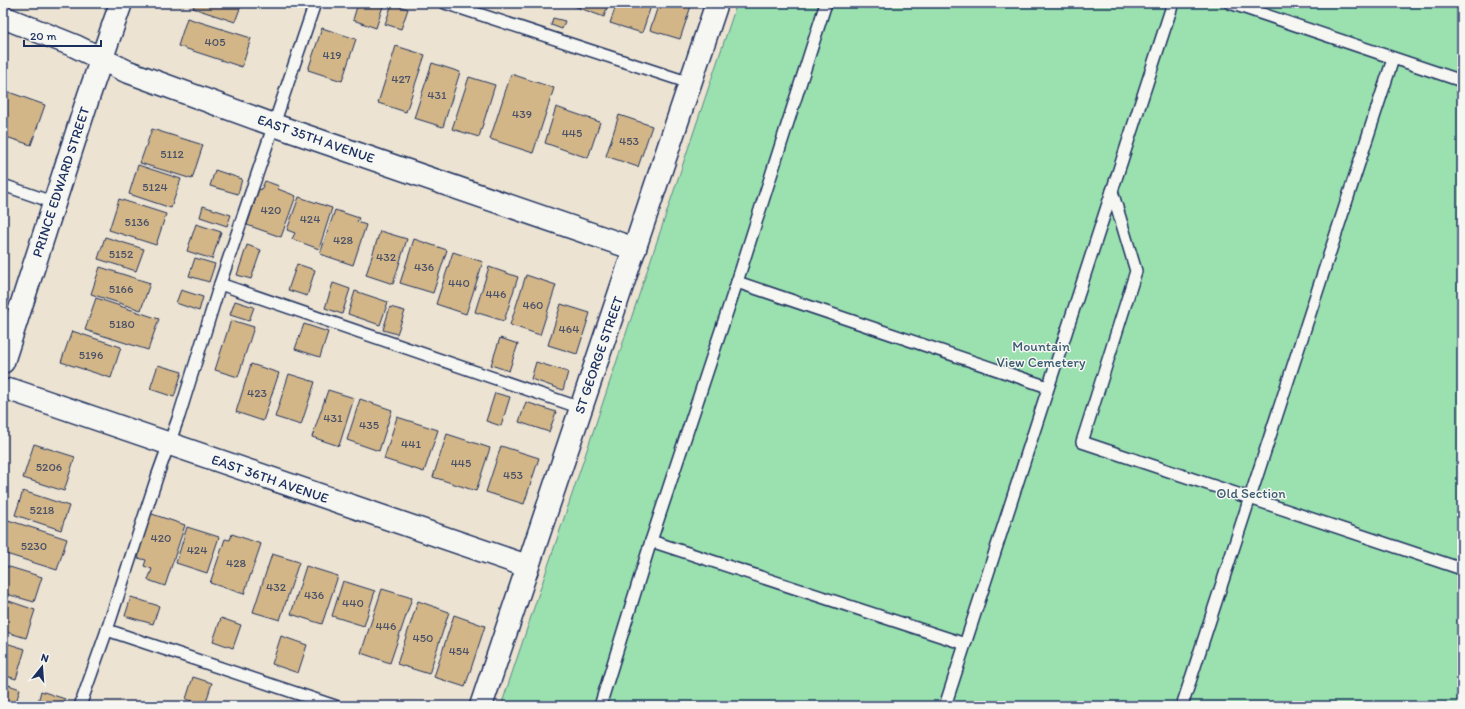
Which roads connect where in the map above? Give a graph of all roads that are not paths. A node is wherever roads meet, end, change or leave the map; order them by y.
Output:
1 (121, 3) edge
2 (315, 3) edge
3 (445, 3) edge
4 (717, 3) edge
5 (826, 3) edge
6 (1173, 3) edge
7 (1230, 3) edge
8 (3, 17) edge
9 (102, 59) junction
10 (1393, 59) junction
11 (1462, 81) edge
12 (690, 83) junction
13 (274, 125) junction
14 (3, 185) edge
15 (1112, 191) junction
16 (55, 203) junction
17 (635, 249) junction
18 (737, 282) junction
19 (220, 284) junction
20 (3, 362) edge
21 (3, 368) edge
22 (1048, 387) junction
23 (8, 396) edge
24 (581, 408) junction
25 (169, 444) junction
26 (1249, 499) junction
27 (652, 541) junction
28 (528, 566) junction
29 (1462, 569) edge
30 (107, 630) junction
31 (965, 644) junction
32 (80, 706) edge
33 (335, 706) edge
34 (481, 706) edge
35 (600, 706) edge
36 (945, 706) edge
37 (1182, 706) edge

1 - 9 street, PRINCE EDWARD STREET
2 - 13 lane
3 - 12 lane
4 - 12 street, ST GEORGE STREET
5 - 18 lane
6 - 15 lane
7 - 10 lane
8 - 9 street, EAST 35TH AVENUE
9 - 13 street, EAST 35TH AVENUE
9 - 16 street, PRINCE EDWARD STREET
10 - 11 lane
10 - 26 lane
12 - 17 street, ST GEORGE STREET
13 - 17 street, EAST 35TH AVENUE
13 - 19 lane
14 - 16 lane
15 - 22 lane
15 - 26 lane
16 - 20 street, PRINCE EDWARD STREET
17 - 24 street, ST GEORGE STREET
18 - 22 lane
18 - 27 lane
19 - 24 lane
19 - 25 lane
21 - 23 street
22 - 31 lane
23 - 25 street, EAST 36TH AVENUE
24 - 28 street, ST GEORGE STREET
25 - 28 street, EAST 36TH AVENUE
25 - 30 lane
26 - 29 lane
26 - 37 lane
27 - 31 lane
27 - 35 lane
28 - 34 street, ST GEORGE STREET
30 - 32 lane
30 - 33 lane
31 - 36 lane

